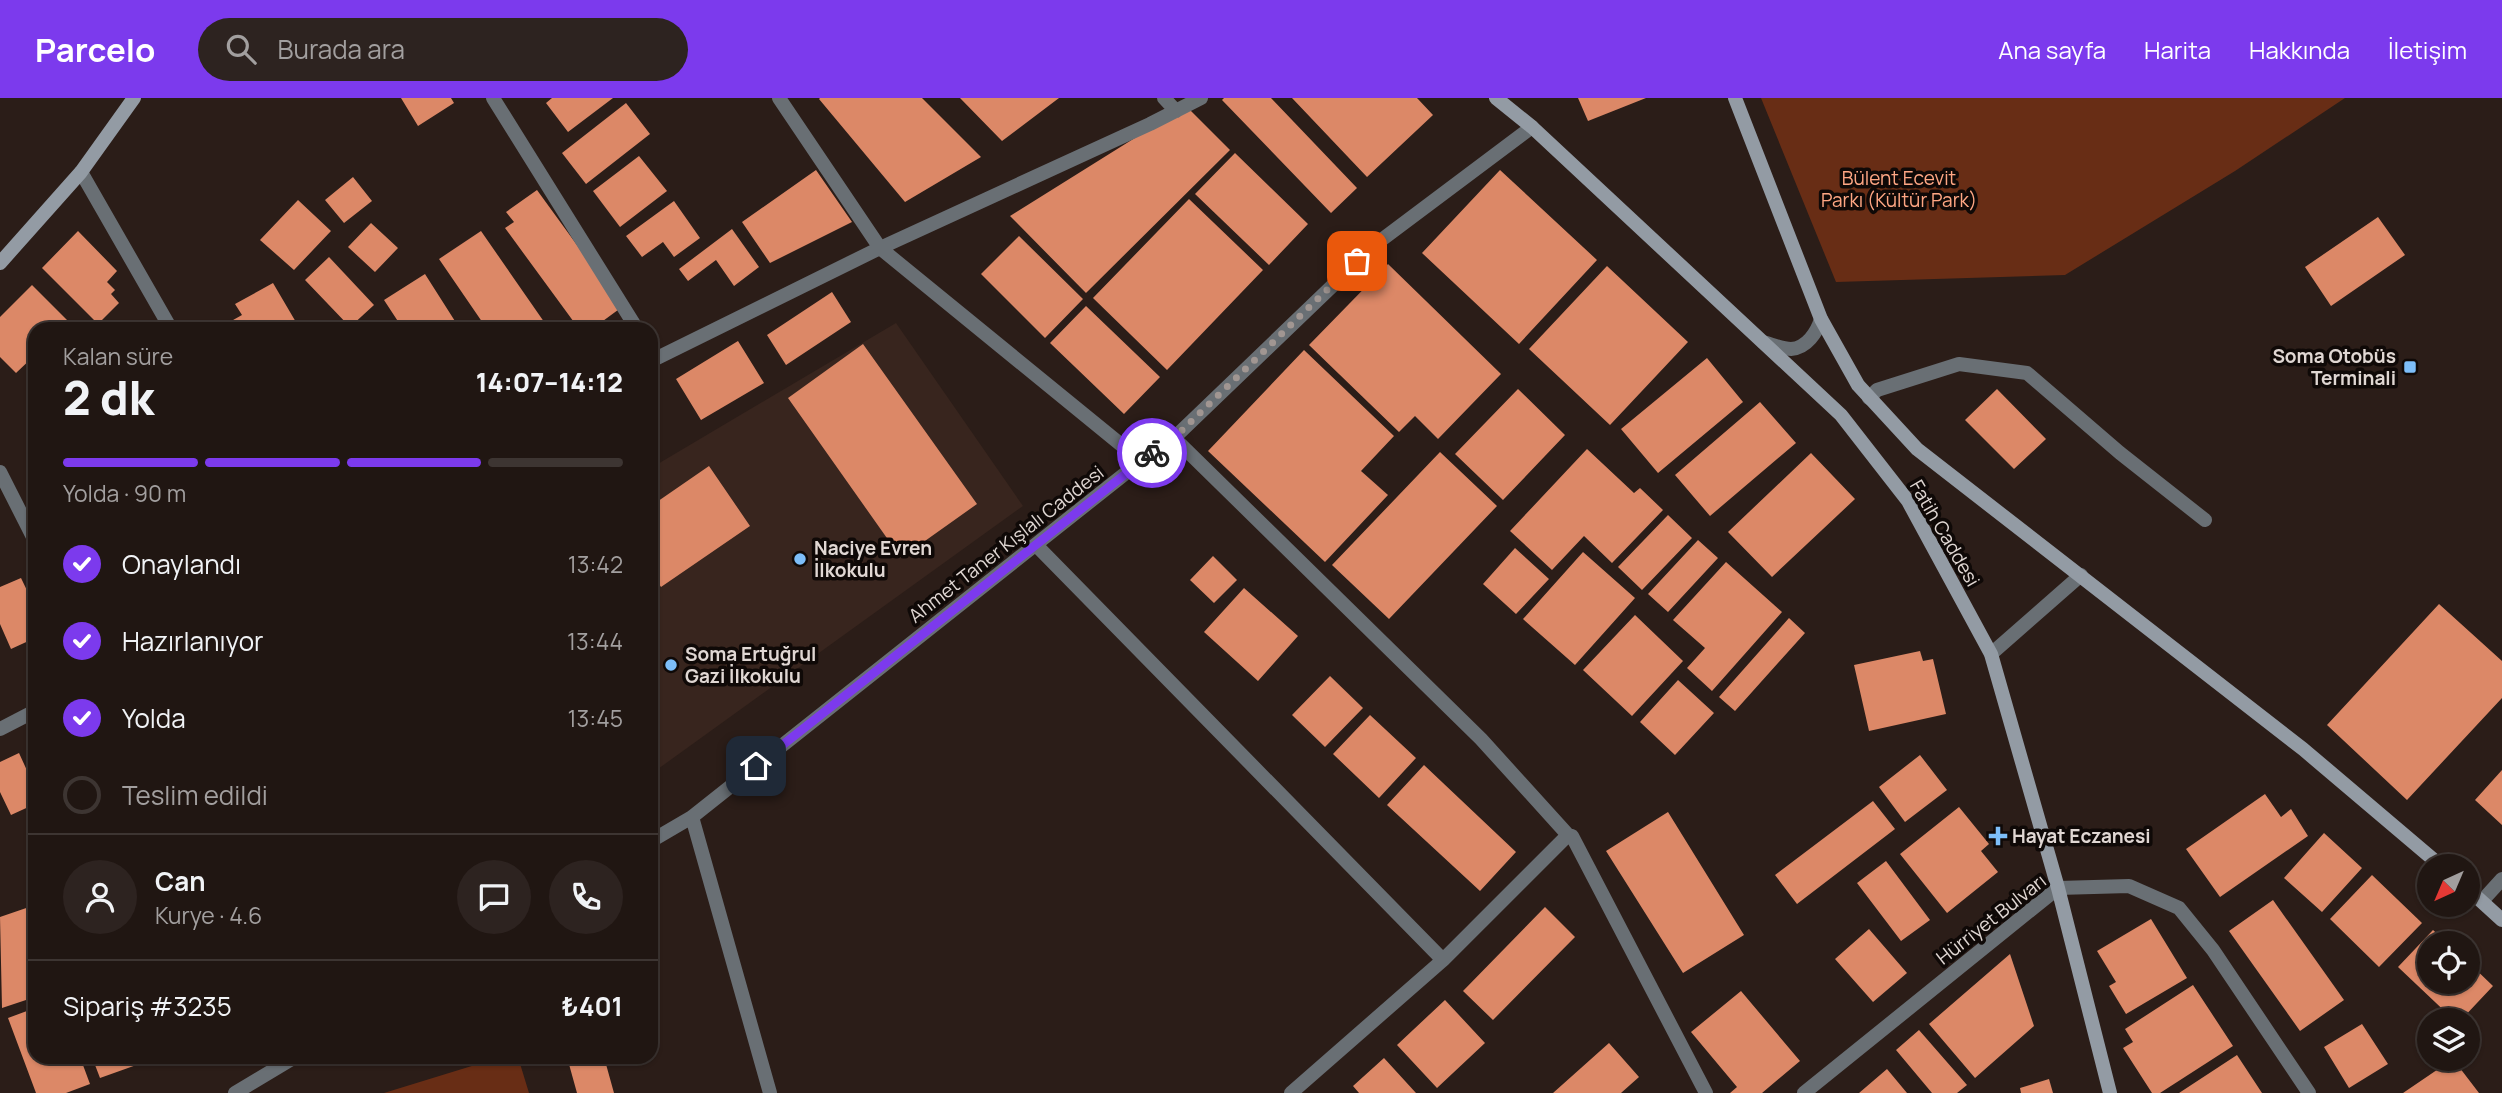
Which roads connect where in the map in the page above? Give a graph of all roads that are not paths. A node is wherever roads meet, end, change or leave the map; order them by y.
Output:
1 (134, 98) edge
2 (493, 98) edge
3 (779, 98) edge
4 (1164, 98) edge
5 (1201, 98) edge
6 (1496, 98) edge
7 (1735, 98) edge
8 (1176, 111) junction
9 (1532, 127) junction
10 (81, 172) junction
11 (880, 248) junction
12 (0, 263) edge
13 (1821, 319) junction
14 (167, 322) edge
15 (633, 322) edge
16 (1763, 342) junction
17 (658, 354) edge
18 (1869, 398) junction
19 (1174, 438) junction
20 (1141, 461) junction
21 (0, 472) edge
22 (2205, 520) dead end
23 (28, 527) edge
24 (1035, 545) junction
25 (2081, 575) junction
26 (1990, 653) junction
27 (28, 715) edge
28 (0, 729) edge
29 (692, 817) junction
30 (1568, 835) junction
31 (658, 837) edge
32 (2427, 854) edge
33 (2502, 879) edge
34 (2058, 888) junction
35 (2482, 901) joint
36 (2502, 920) edge
37 (1443, 960) junction
38 (283, 1064) edge
39 (235, 1093) edge
40 (770, 1093) edge
41 (1291, 1093) edge
42 (1706, 1093) edge
43 (1804, 1093) edge
44 (2110, 1093) edge
45 (2309, 1093) edge

1 - 10 street
2 - 15 street
3 - 11 street
4 - 8 street
5 - 8 street
6 - 9 street, Fatih Caddesi
7 - 13 street
8 - 11 street
9 - 16 street, Fatih Caddesi
9 - 19 street, Ahmet Taner Kışlalı Caddesi
10 - 12 street
10 - 14 street
11 - 17 street
11 - 20 street
13 - 16 street
13 - 18 street
16 - 26 street, Fatih Caddesi
18 - 22 street
18 - 25 street
19 - 20 street, Ahmet Taner Kışlalı Caddesi
19 - 30 street
20 - 24 street, Ahmet Taner Kışlalı Caddesi
21 - 23 street
24 - 29 street, Ahmet Taner Kışlalı Caddesi
24 - 37 street
25 - 26 street
25 - 32 street
26 - 34 street, Fatih Caddesi
27 - 28 street
29 - 31 street, Ahmet Taner Kışlalı Caddesi
29 - 40 street
30 - 37 street
30 - 42 street
33 - 35 street
34 - 43 street, Hürriyet Bulvarı
34 - 44 street, Fatih Caddesi
34 - 45 street, Hürriyet Bulvarı
35 - 36 street
37 - 41 street
38 - 39 street

